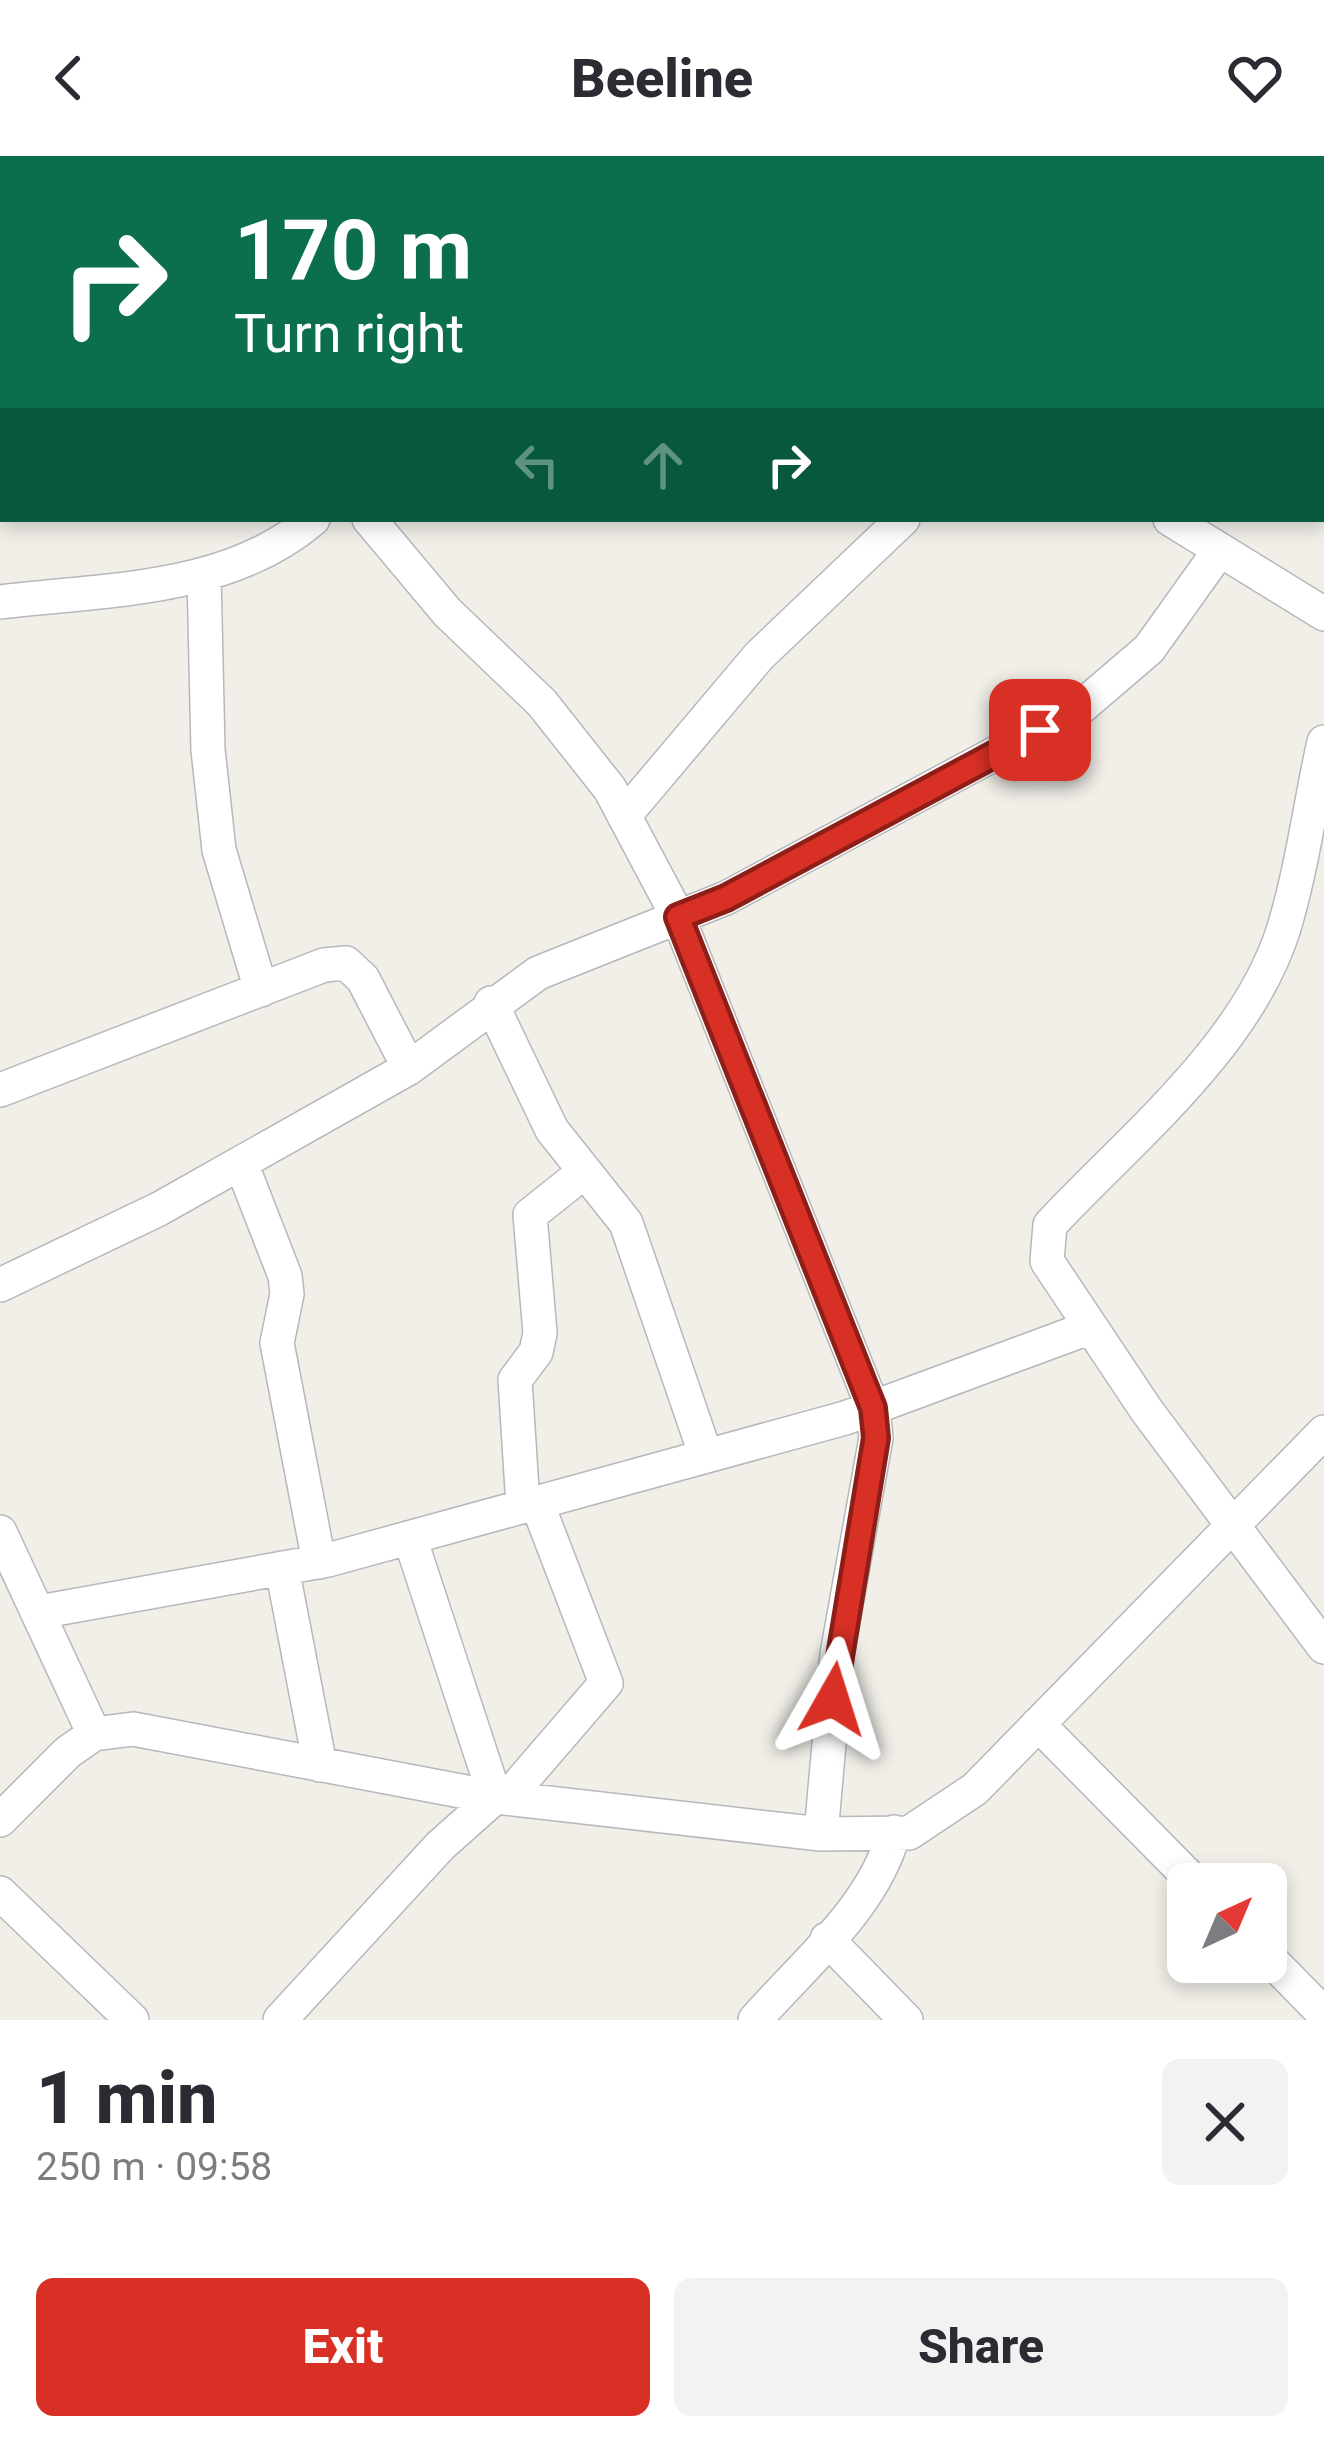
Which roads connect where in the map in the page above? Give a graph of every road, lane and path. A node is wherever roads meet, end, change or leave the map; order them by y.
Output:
1 (372, 522) edge
2 (900, 522) edge
3 (1175, 522) edge
4 (297, 524) edge
5 (1219, 551) junction
6 (204, 574) junction
7 (0, 602) edge
8 (1324, 614) edge
9 (1324, 742) edge
10 (624, 816) junction
11 (678, 917) junction
12 (261, 990) junction
13 (491, 1003) junction
14 (409, 1068) junction
15 (0, 1090) edge
16 (241, 1163) junction
17 (584, 1172) junction
18 (0, 1285) edge
19 (1091, 1327) junction
20 (873, 1408) junction
21 (1324, 1432) edge
22 (706, 1456) junction
23 (530, 1505) junction
24 (1234, 1521) junction
25 (0, 1532) edge
26 (410, 1538) junction
27 (319, 1562) junction
28 (282, 1568) junction
29 (39, 1612) junction
30 (1324, 1647) edge
31 (1038, 1724) junction
32 (94, 1734) junction
33 (320, 1765) junction
34 (501, 1797) junction
35 (0, 1820) edge
36 (894, 1832) junction
37 (821, 1834) junction
38 (1175, 1863) edge
39 (0, 1893) edge
40 (827, 1939) junction
41 (1287, 1976) edge
42 (1324, 2014) edge
43 (132, 2020) edge
44 (280, 2020) edge
45 (755, 2020) edge
46 (906, 2020) edge

1 - 10 street
2 - 10 street
3 - 5 street
4 - 6 street
5 - 8 street
5 - 11 street
6 - 7 street
6 - 12 street
9 - 19 street
10 - 11 street
11 - 13 street
11 - 20 street
12 - 14 street
12 - 15 street
13 - 14 street
13 - 17 street
14 - 16 street
16 - 18 street
16 - 27 street
17 - 22 street
17 - 23 street
19 - 20 street
19 - 24 street
20 - 22 street
20 - 37 street
21 - 24 street
22 - 23 street
23 - 26 street
23 - 34 street
24 - 30 street
24 - 31 street
25 - 29 street
26 - 27 street
26 - 34 street
27 - 28 street
28 - 29 street
28 - 33 street
29 - 32 street
31 - 36 street
31 - 38 street
32 - 33 street
32 - 35 street
33 - 34 street
34 - 37 street
34 - 44 street
36 - 37 street
36 - 40 street
39 - 43 street
40 - 45 street
40 - 46 street
41 - 42 street

